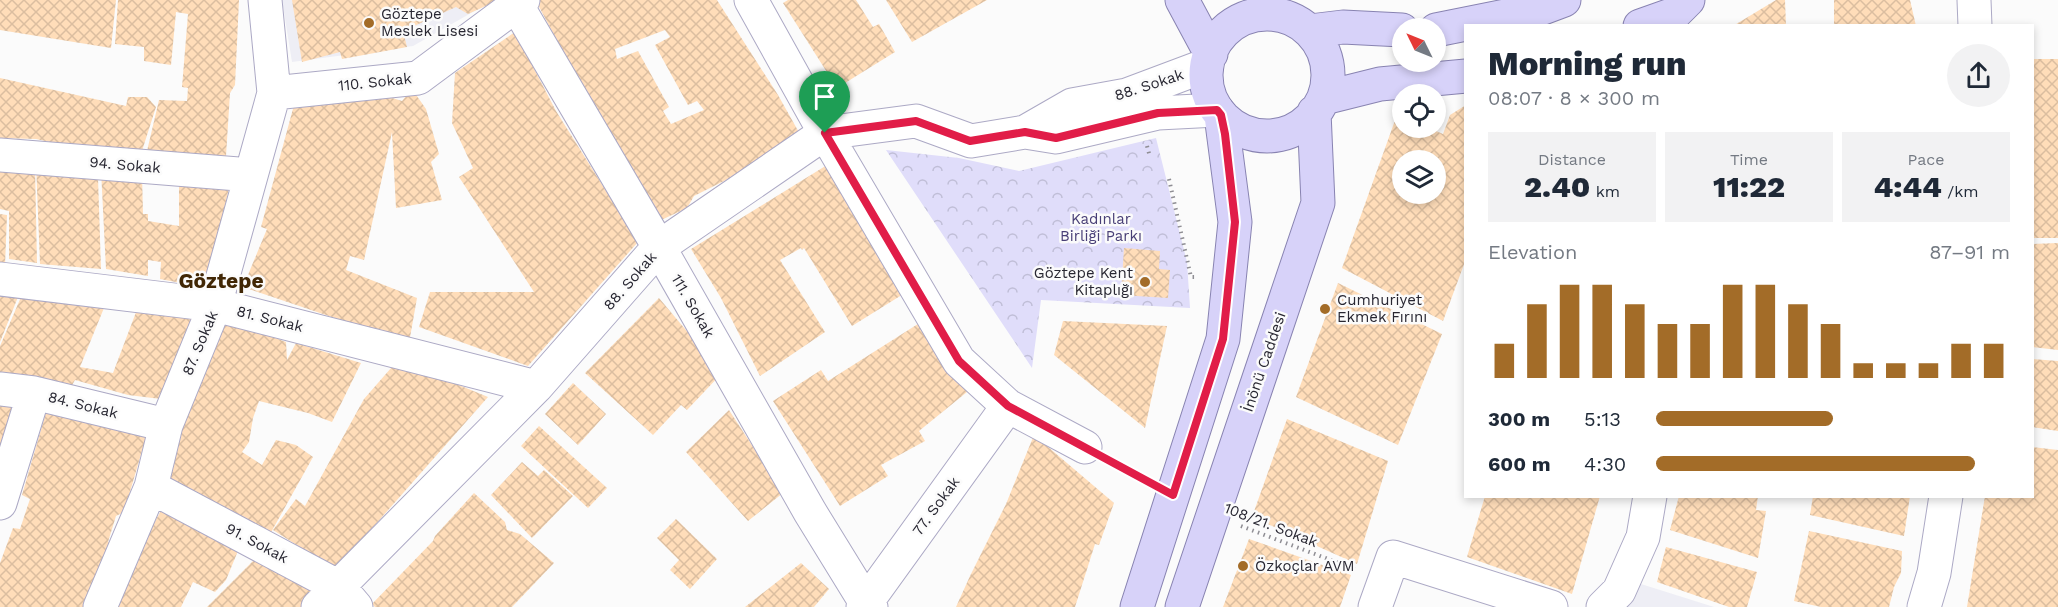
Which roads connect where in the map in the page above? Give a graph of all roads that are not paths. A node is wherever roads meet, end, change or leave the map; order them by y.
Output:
1 (265, 0) edge
2 (751, 0) edge
3 (1182, 0) edge
4 (1564, 0) edge
5 (1974, 0) edge
6 (520, 2) edge
7 (1680, 13) edge
8 (1301, 18) edge
9 (1464, 24) edge
10 (1466, 24) edge
11 (1646, 24) edge
12 (1975, 24) edge
13 (1446, 28) edge
14 (1392, 30) edge
15 (1209, 60) junction
16 (1464, 76) edge
17 (274, 93) junction
18 (1319, 105) junction
19 (1219, 112) junction
20 (1025, 132) junction
21 (825, 133) junction
22 (0, 155) edge
23 (251, 176) junction
24 (659, 247) junction
25 (0, 279) edge
26 (215, 305) junction
27 (536, 387) junction
28 (0, 389) edge
29 (34, 393) junction
30 (1008, 406) junction
31 (166, 425) junction
32 (1085, 447) road end
33 (152, 487) junction
34 (1650, 498) edge
35 (1946, 498) edge
36 (0, 503) edge
37 (1611, 599) edge
38 (337, 600) edge
39 (1377, 601) edge
40 (867, 606) edge
41 (100, 607) edge
42 (1137, 607) edge
43 (1182, 607) edge
44 (1551, 607) edge
45 (1924, 607) edge

1 - 17 street, 87. Sokak
2 - 21 street
3 - 15 main road
4 - 10 main road
5 - 12 street
6 - 17 street, 110. Sokak
6 - 24 street, 111. Sokak
7 - 11 main road
8 - 14 main road
8 - 15 main road
8 - 18 main road
9 - 13 main road
15 - 19 main road
15 - 20 street, 88. Sokak
16 - 18 main road
17 - 23 street, 87. Sokak
18 - 19 main road
18 - 43 main road, İnönü Caddesi
19 - 20 street, 88. Sokak
19 - 42 main road
20 - 21 street, 88. Sokak
21 - 24 street, 88. Sokak
21 - 30 street
22 - 23 street, 94. Sokak
23 - 26 street, 87. Sokak
24 - 27 street, 88. Sokak
24 - 40 street, 111. Sokak
25 - 26 street, 81. Sokak
26 - 27 street, 81. Sokak
26 - 31 street, 87. Sokak
27 - 38 street, 88. Sokak
28 - 29 street, 84. Sokak
29 - 31 street, 84. Sokak
29 - 36 street
30 - 32 street
30 - 40 street, 77. Sokak
31 - 33 street, 87. Sokak
33 - 38 street, 91. Sokak
33 - 41 street, 87. Sokak
34 - 37 street
35 - 45 street
39 - 44 street

